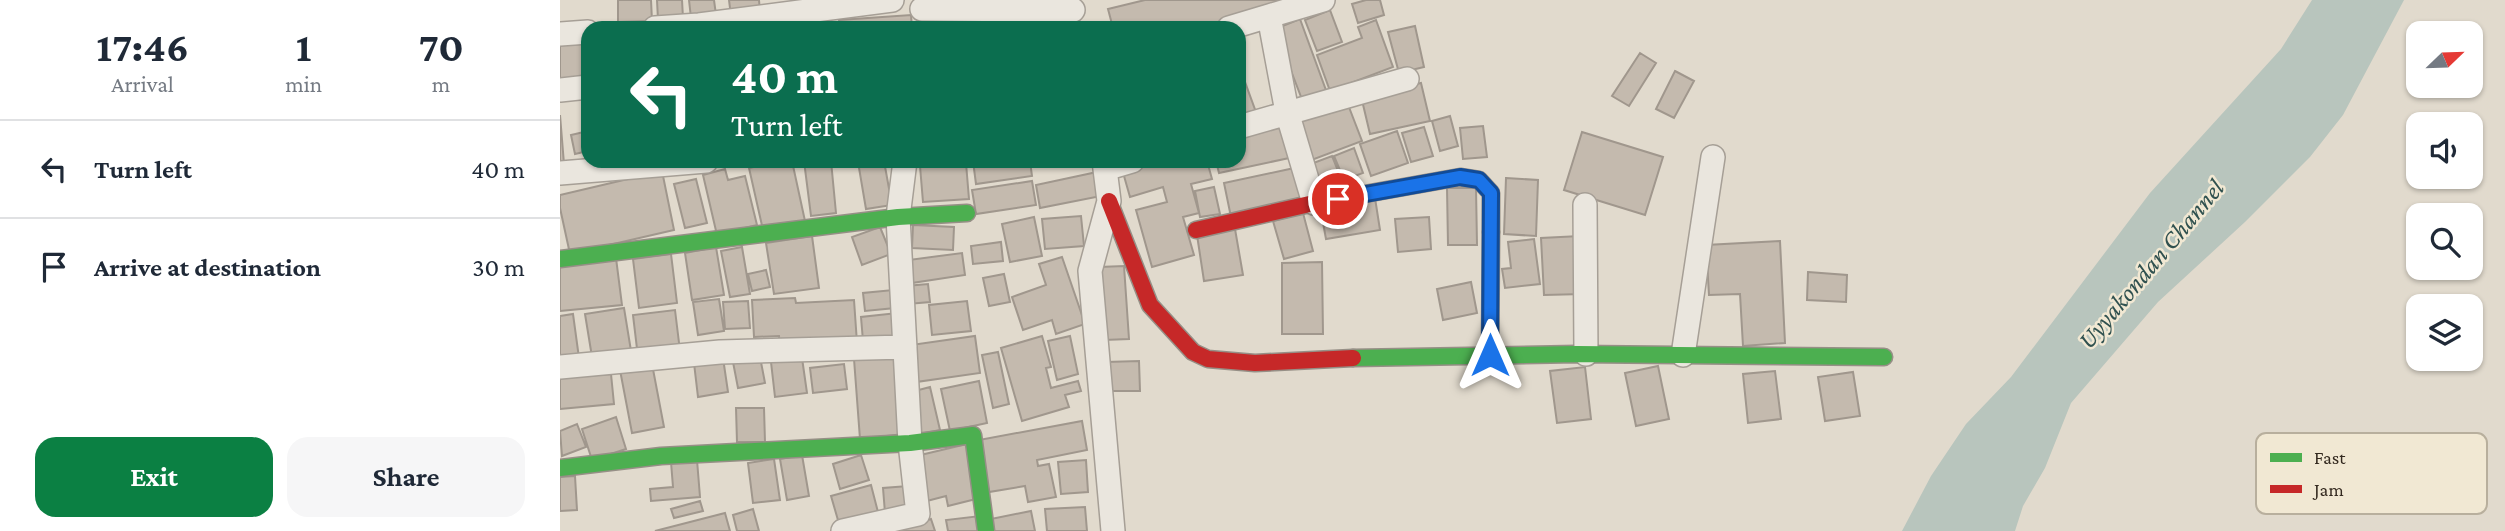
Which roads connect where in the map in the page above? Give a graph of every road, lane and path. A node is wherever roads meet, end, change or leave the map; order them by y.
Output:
1 (892, 0) edge
2 (1323, 0) edge
3 (922, 12) edge
4 (1074, 12) edge
5 (1269, 16) junction
6 (730, 21) edge
7 (1246, 23) edge
8 (581, 32) edge
9 (560, 34) edge
10 (1407, 79) dead end
11 (581, 88) edge
12 (560, 90) edge
13 (1287, 112) junction
14 (1246, 125) edge
15 (1713, 157) dead end
16 (621, 168) edge
17 (904, 168) edge
18 (1105, 168) edge
19 (560, 173) edge
20 (1109, 201) junction
21 (1314, 203) junction
22 (1586, 205) dead end
23 (967, 213) dead end
24 (898, 217) junction
25 (1196, 230) dead end
26 (560, 259) edge
27 (905, 348) junction
28 (1586, 354) junction
29 (1490, 355) junction
30 (1683, 355) junction
31 (1884, 357) dead end
32 (560, 367) edge
33 (910, 443) junction
34 (560, 468) edge
35 (843, 531) edge
36 (986, 531) edge
37 (1113, 531) edge

1 - 6 street
2 - 5 street
3 - 4 street
5 - 7 street
5 - 13 street
8 - 9 street
10 - 13 street
11 - 12 street
13 - 14 street
13 - 21 street
15 - 30 street
16 - 19 street
17 - 24 street
18 - 20 street
20 - 29 street
20 - 37 street
21 - 25 street
21 - 29 street
22 - 28 street
23 - 24 street
24 - 26 street
24 - 27 street
27 - 32 street
27 - 33 street
28 - 29 street
28 - 30 street
30 - 31 street
33 - 34 street
33 - 35 street
33 - 36 street

